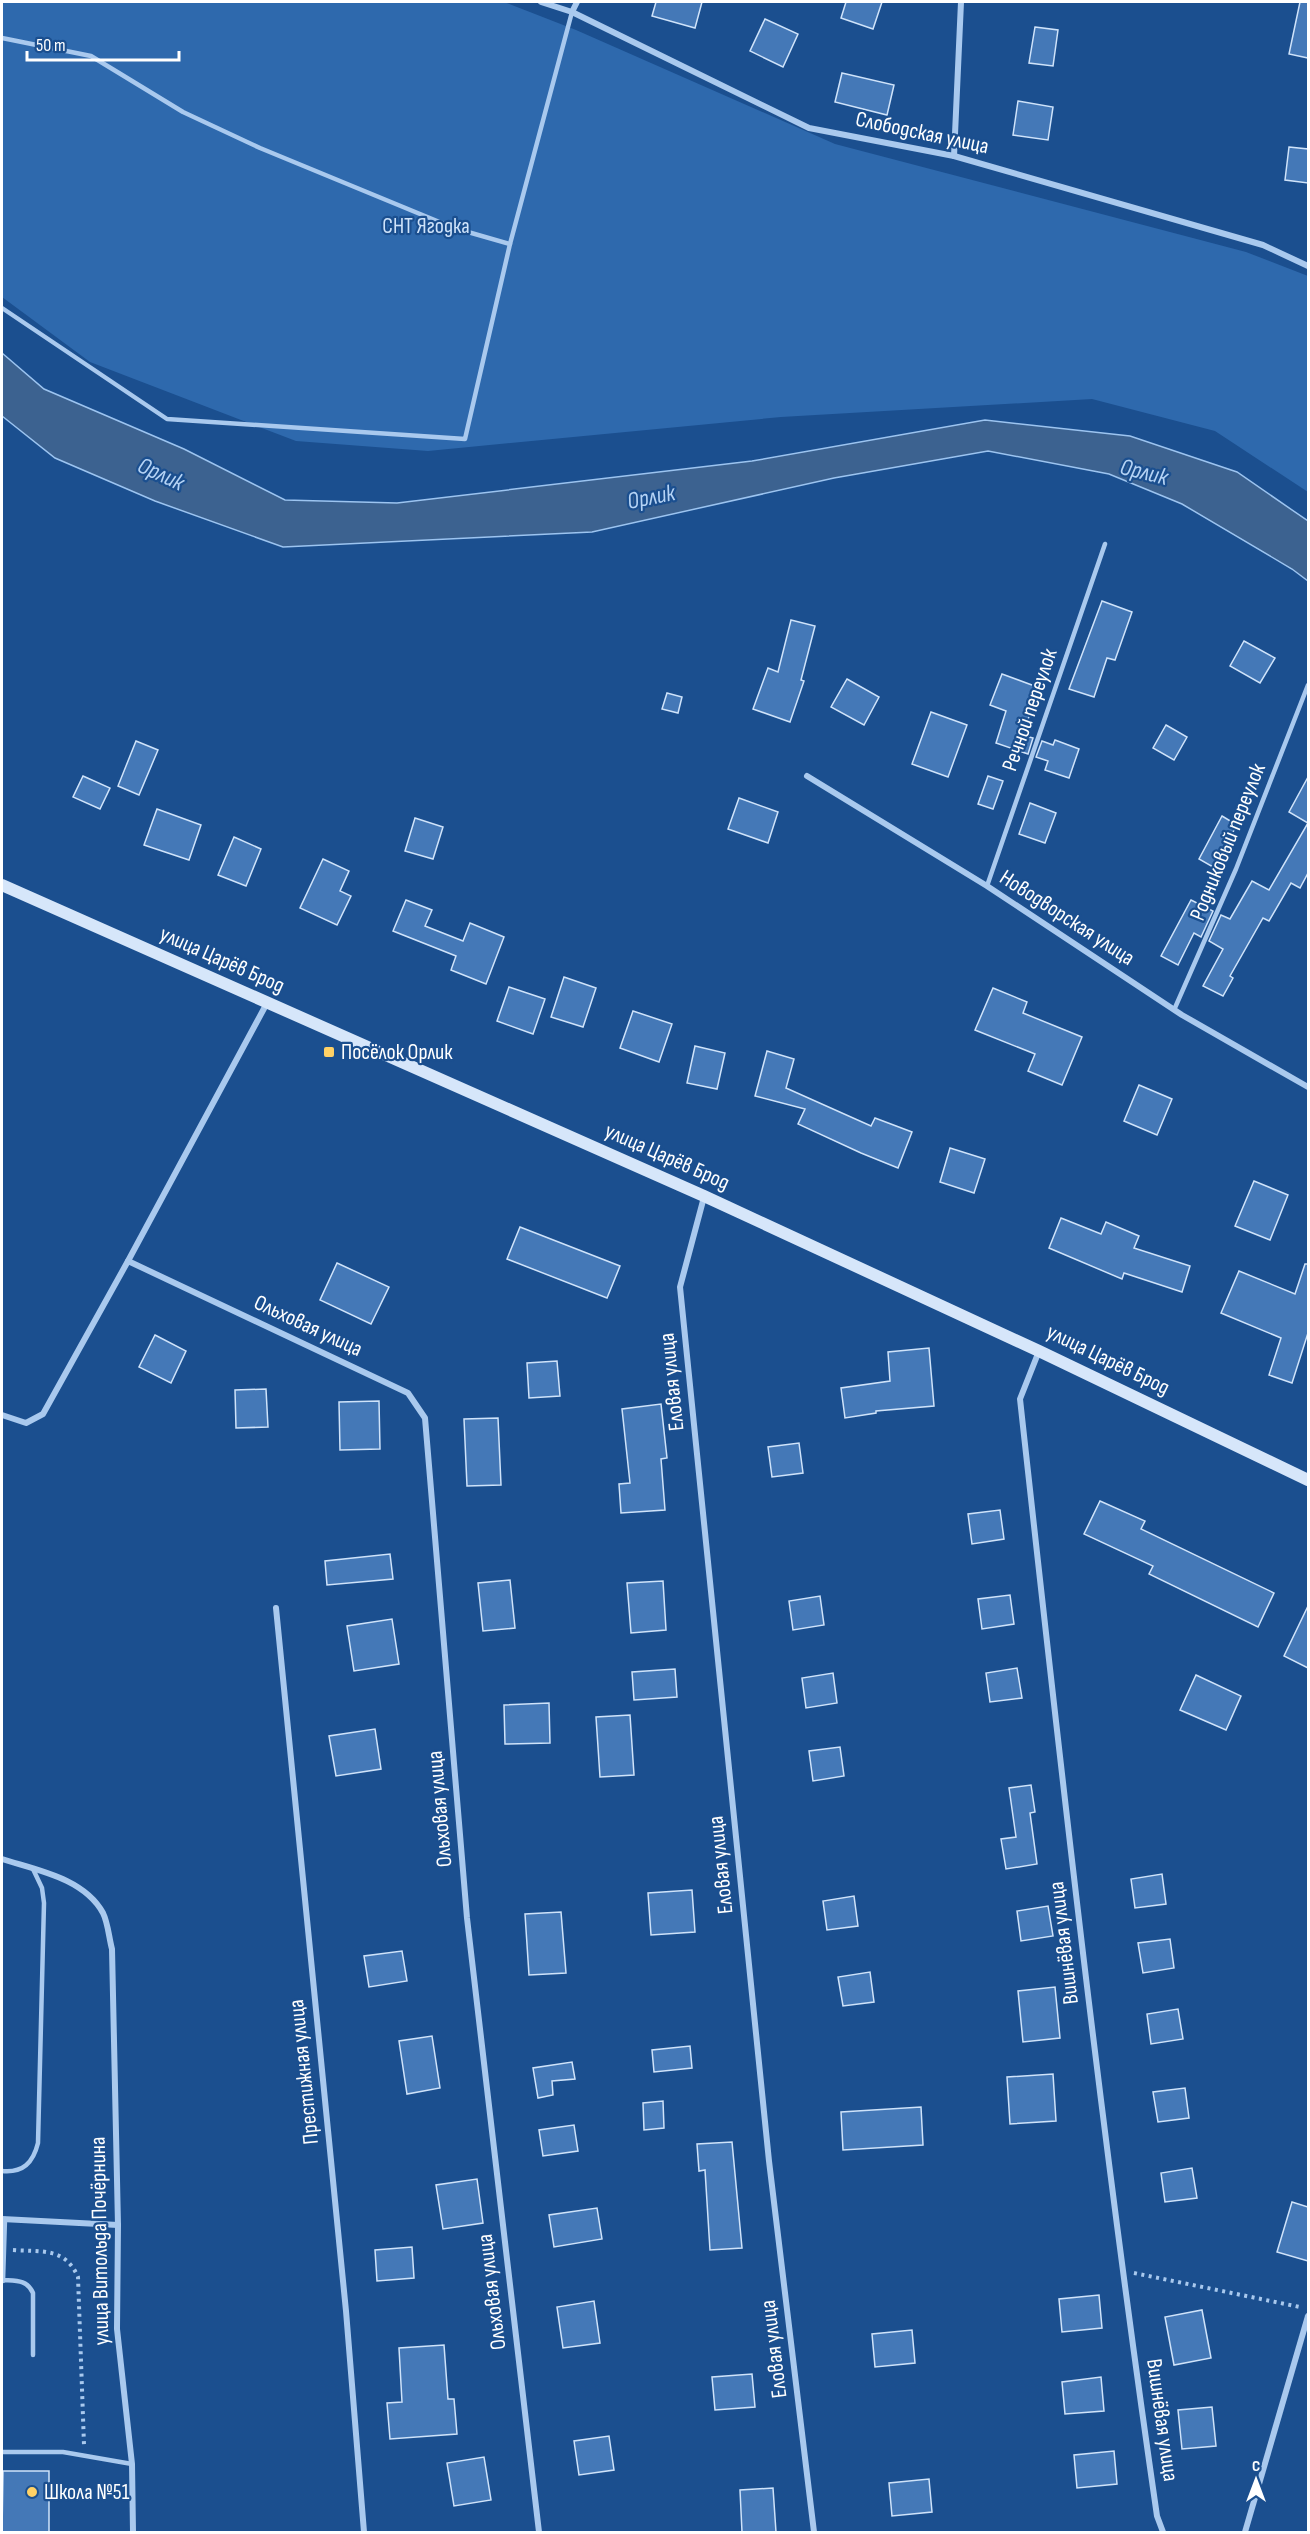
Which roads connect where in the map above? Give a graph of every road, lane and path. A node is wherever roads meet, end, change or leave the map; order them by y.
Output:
1 (541, 2) edge
2 (576, 2) edge
3 (962, 2) edge
4 (572, 12) junction
5 (2, 38) edge
6 (954, 156) junction
7 (510, 244) junction
8 (1308, 266) edge
9 (2, 308) edge
10 (1105, 544) dead end
11 (1308, 686) edge
12 (807, 776) dead end
13 (2, 885) edge
14 (987, 886) junction
15 (267, 1003) junction
16 (1174, 1010) junction
17 (1308, 1087) edge
18 (704, 1196) junction
19 (128, 1262) junction
20 (1039, 1351) junction
21 (2, 1415) edge
22 (1308, 1480) edge
23 (276, 1608) dead end
24 (2, 1859) edge
25 (33, 1869) junction
26 (2, 2171) edge
27 (3, 2219) edge
28 (118, 2224) junction
29 (4, 2250) junction
30 (1122, 2271) junction
31 (2, 2281) edge
32 (1308, 2308) edge
33 (1308, 2316) edge
34 (33, 2355) dead end
35 (2, 2452) edge
36 (84, 2455) junction
37 (132, 2464) junction
38 (133, 2532) edge
39 (364, 2532) edge
40 (539, 2532) edge
41 (814, 2532) edge
42 (1163, 2532) edge
43 (1245, 2532) edge

1 - 4 street, Слободская улица
2 - 4 street
3 - 6 street
4 - 6 street, Слободская улица
4 - 7 lane
5 - 7 lane
6 - 8 street, Слободская улица
7 - 9 lane
10 - 14 lane, Речной переулок
11 - 16 lane, Родниковый переулок
12 - 14 street, Новодворская улица
13 - 15 street, улица Царёв Брод
14 - 16 street, Новодворская улица
15 - 18 street, улица Царёв Брод
15 - 19 street
16 - 17 street, Новодворская улица
18 - 20 street, улица Царёв Брод
18 - 41 street, Еловая улица
19 - 21 street
19 - 40 street, Ольховая улица
20 - 22 street, улица Царёв Брод
20 - 30 street, Вишнёвая улица
23 - 39 street, Престижная улица
24 - 25 street, улица Витольда Почёрнина
25 - 26 lane
25 - 28 street, улица Витольда Почёрнина
27 - 28 street
27 - 29 lane
28 - 37 street, улица Витольда Почёрнина
29 - 31 lane
29 - 36 path
30 - 32 path
30 - 42 street, Вишнёвая улица
31 - 34 lane
33 - 43 street
35 - 36 lane
36 - 37 lane
37 - 38 street, улица Витольда Почёрнина

